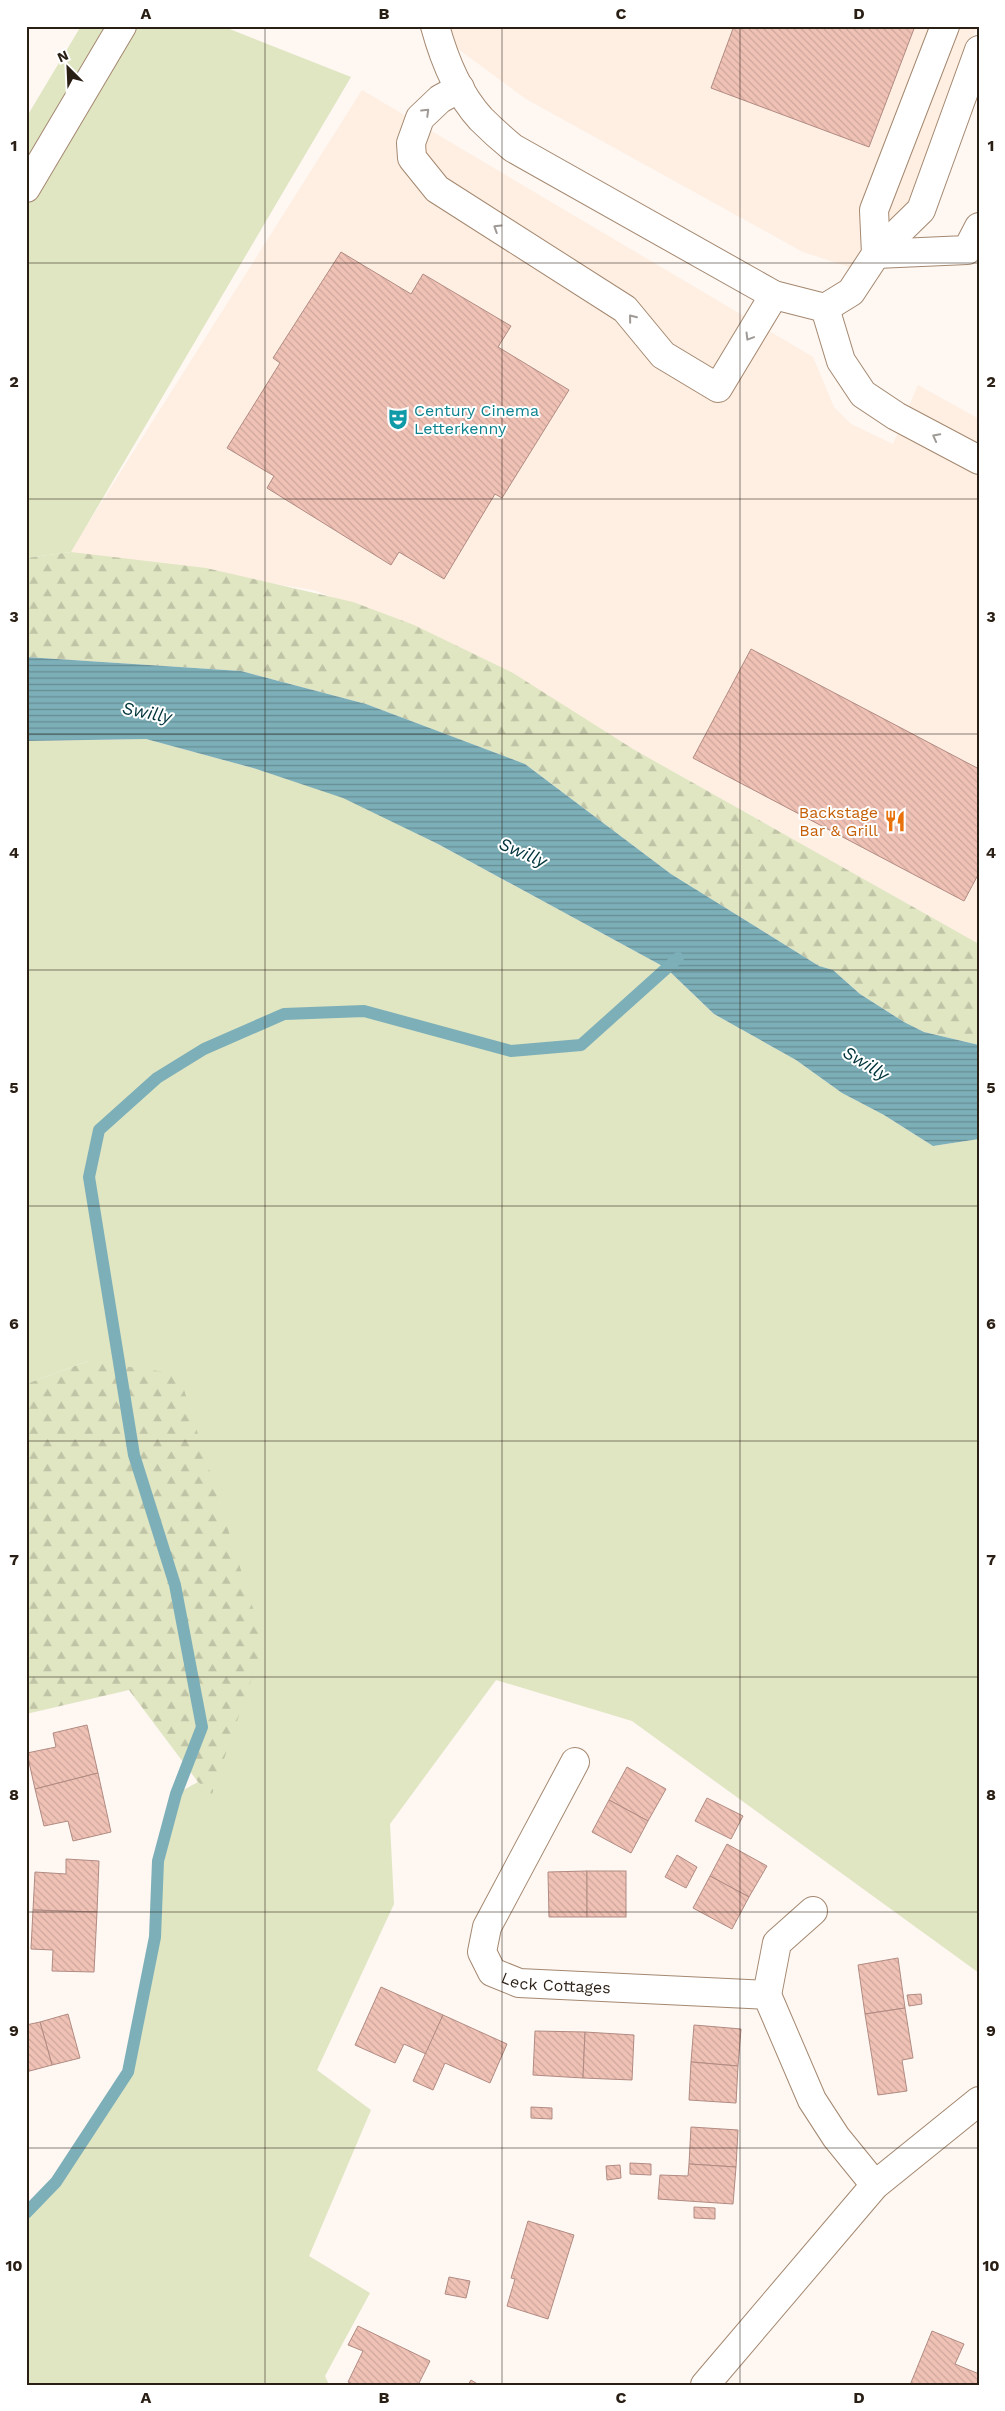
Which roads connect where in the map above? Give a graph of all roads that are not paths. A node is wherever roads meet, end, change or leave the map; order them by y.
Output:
1 (122, 26) edge
2 (435, 26) edge
3 (946, 26) edge
4 (979, 50) edge
5 (460, 88) junction
6 (26, 188) edge
7 (979, 228) edge
8 (876, 254) junction
9 (774, 296) junction
10 (825, 308) junction
11 (979, 460) edge
12 (575, 1762) dead end
13 (813, 1911) dead end
14 (767, 1995) junction
15 (979, 2101) edge
16 (875, 2185) junction
17 (704, 2385) edge

1 - 6 street
2 - 5 street
3 - 8 street
4 - 8 street
5 - 9 street
9 -> 5 street
7 - 8 street
8 - 10 street
9 - 10 street
11 -> 10 street
12 - 14 street, Leck Cottages
13 - 14 street
14 - 16 street
15 - 16 street
16 - 17 street

